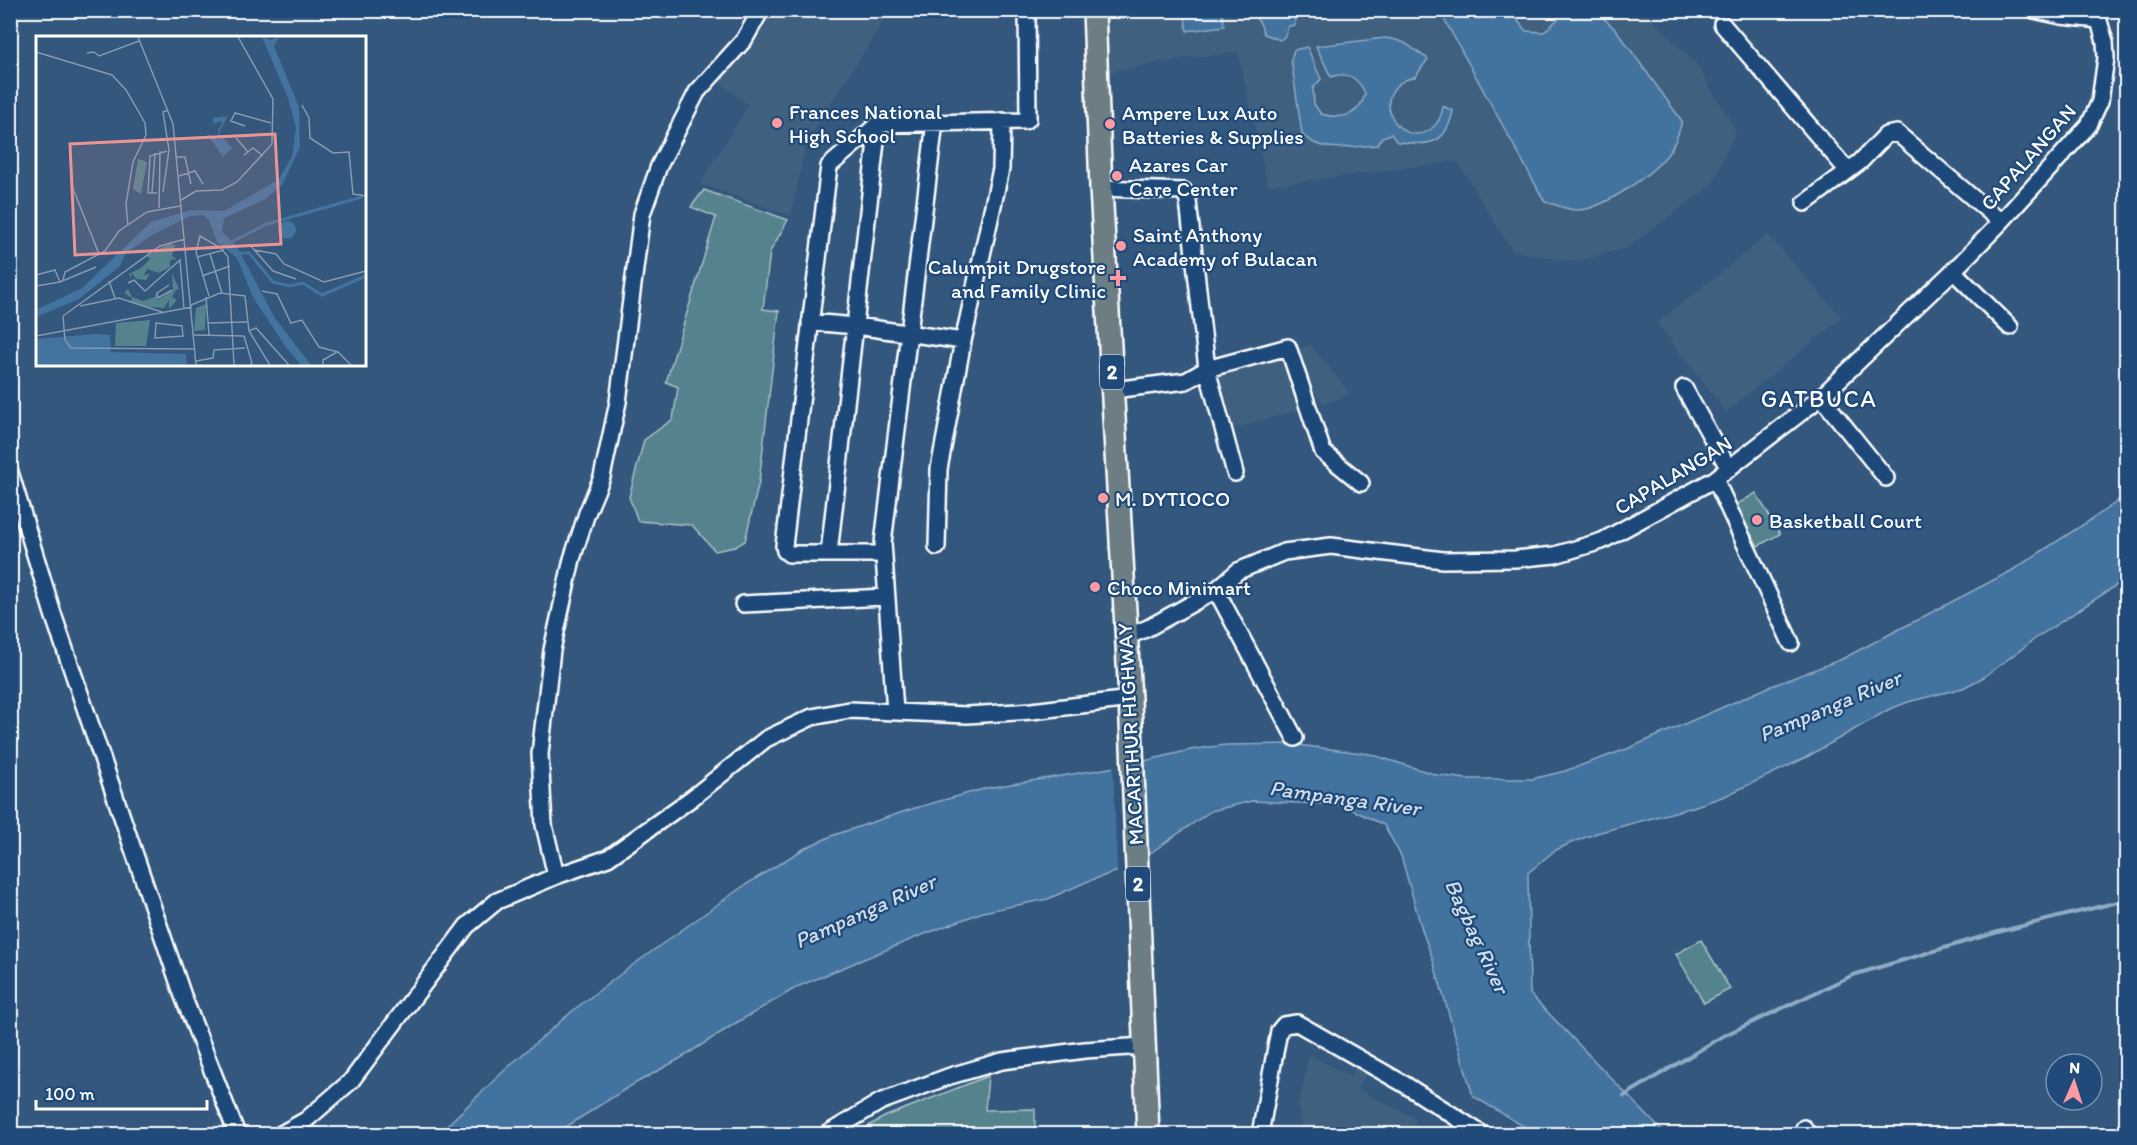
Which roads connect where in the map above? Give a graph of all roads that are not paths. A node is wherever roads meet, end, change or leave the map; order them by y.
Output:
1 (760, 10) edge
2 (1027, 10) edge
3 (1094, 10) edge
4 (2034, 10) edge
5 (2097, 15) edge
6 (1722, 24) dead end
7 (1002, 121) junction
8 (935, 122) junction
9 (878, 124) junction
10 (1848, 171) junction
11 (1101, 188) junction
12 (1804, 203) dead end
13 (2001, 222) junction
14 (1953, 271) junction
15 (810, 322) junction
16 (856, 326) junction
17 (2010, 327) dead end
18 (908, 333) junction
19 (963, 341) junction
20 (1207, 369) junction
21 (1684, 388) dead end
22 (1113, 390) junction
23 (1821, 397) junction
24 (1729, 469) junction
25 (10, 472) edge
26 (1235, 472) dead end
27 (1886, 478) dead end
28 (1715, 479) junction
29 (1361, 483) dead end
30 (937, 547) dead end
31 (829, 553) junction
32 (883, 554) junction
33 (1216, 590) junction
34 (885, 597) junction
35 (744, 604) dead end
36 (1125, 637) junction
37 (1791, 643) dead end
38 (1130, 699) junction
39 (895, 711) junction
40 (1295, 738) dead end
41 (556, 876) junction
42 (1144, 1040) junction
43 (237, 1134) edge
44 (280, 1134) edge
45 (827, 1134) edge
46 (1148, 1134) edge
47 (1260, 1134) edge
48 (1482, 1134) edge

1 - 41 street
2 - 7 street
3 - 11 highway, MACARTHUR HIGHWAY / 2
4 - 5 street
5 - 13 street, CAPALANGAN
6 - 10 street
7 - 8 street
7 - 19 street
8 - 9 street
8 - 18 street
9 - 15 street
9 - 16 street
10 - 12 street
10 - 13 street
11 - 20 street
11 - 22 highway, MACARTHUR HIGHWAY / 2
13 - 14 street, CAPALANGAN
14 - 17 street
14 - 23 street, CAPALANGAN
15 - 16 street
15 - 31 street
16 - 18 street
16 - 31 street
18 - 19 street
18 - 32 street
19 - 30 street
20 - 22 street
20 - 26 street
20 - 29 street
21 - 24 street
22 - 36 highway, MACARTHUR HIGHWAY / 2
23 - 24 street, CAPALANGAN
23 - 27 street
24 - 28 street, CAPALANGAN
25 - 43 street
28 - 33 street, CAPALANGAN
28 - 37 street
31 - 32 street
32 - 34 street
33 - 36 street, CAPALANGAN
33 - 40 street
34 - 35 street
34 - 39 street
36 - 38 highway, MACARTHUR HIGHWAY / 2
38 - 39 street
38 - 42 highway, MACARTHUR HIGHWAY / 2
39 - 41 street
41 - 44 street
42 - 45 street
42 - 46 highway, MACARTHUR HIGHWAY / 2
47 - 48 street

